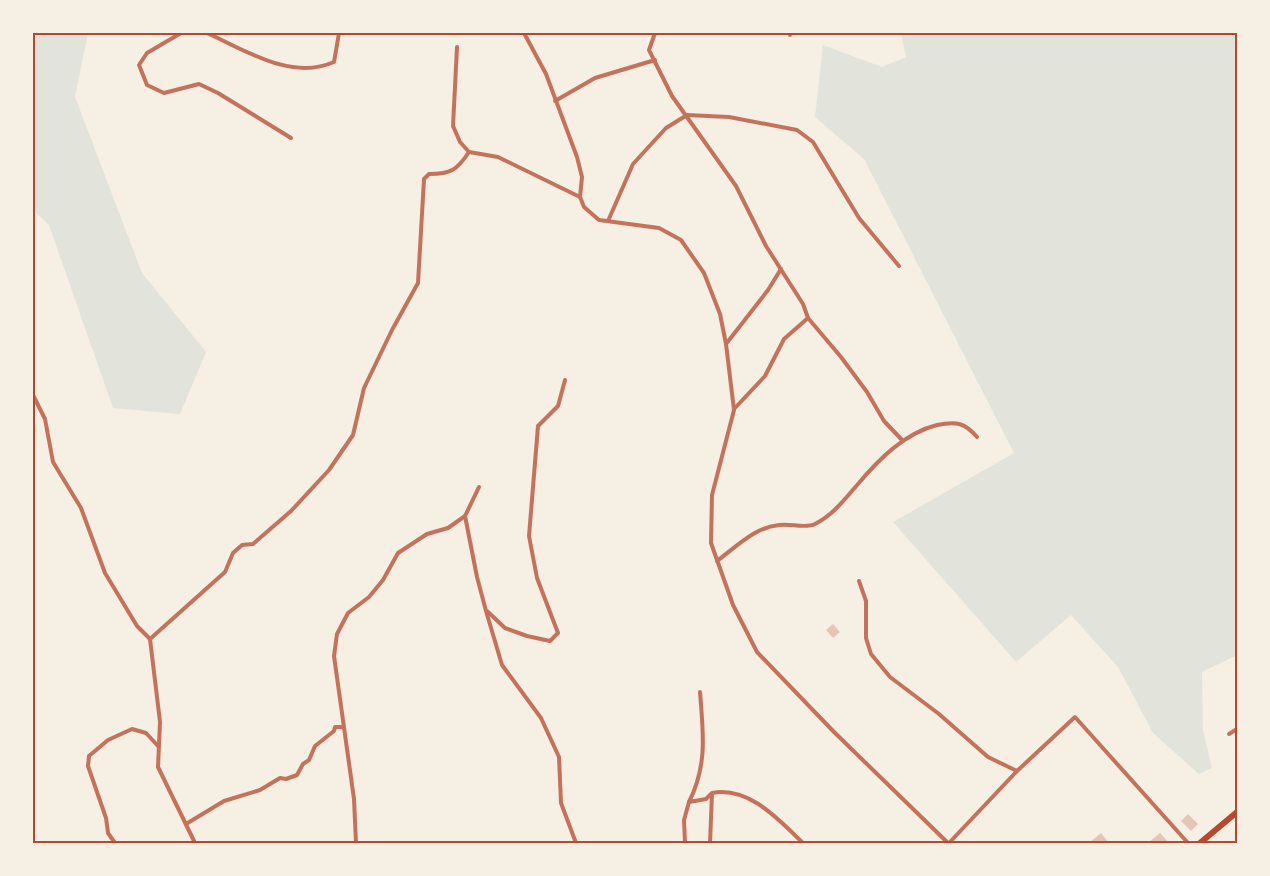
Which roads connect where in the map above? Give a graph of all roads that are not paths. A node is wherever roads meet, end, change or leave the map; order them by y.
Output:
1 (181, 33) edge
2 (207, 33) edge
3 (339, 33) edge
4 (524, 33) edge
5 (655, 33) edge
6 (458, 47) dead end
7 (655, 60) junction
8 (555, 101) junction
9 (687, 115) junction
10 (291, 138) dead end
11 (469, 152) junction
12 (580, 197) junction
13 (609, 221) junction
14 (899, 266) dead end
15 (781, 268) junction
16 (808, 318) junction
17 (726, 344) junction
18 (565, 380) dead end
19 (33, 395) edge
20 (734, 410) junction
21 (977, 438) dead end
22 (903, 441) junction
23 (479, 487) dead end
24 (465, 516) junction
25 (717, 561) junction
26 (859, 581) dead end
27 (486, 611) junction
28 (150, 639) junction
29 (700, 692) dead end
30 (344, 727) junction
31 (1237, 729) edge
32 (1229, 734) dead end
33 (158, 746) junction
34 (1017, 771) junction
35 (712, 793) junction
36 (689, 802) junction
37 (1237, 812) edge
38 (186, 824) junction
39 (115, 843) edge
40 (195, 843) edge
41 (356, 843) edge
42 (576, 843) edge
43 (685, 843) edge
44 (711, 843) edge
45 (803, 843) edge
46 (949, 843) edge
47 (1188, 843) edge
48 (1200, 843) edge

1 - 10 street
2 - 3 street
4 - 8 street
5 - 7 street
6 - 11 street
7 - 8 street
7 - 9 street
8 - 12 street
9 - 13 street
9 - 14 street
9 - 15 street
11 - 12 street
11 - 28 street
12 - 13 street
13 - 17 street
15 - 16 street
15 - 17 street
16 - 20 street
16 - 22 street
17 - 20 street
18 - 27 street
19 - 28 street
20 - 25 street
21 - 22 street
22 - 25 street
23 - 24 street
24 - 27 street
24 - 30 street
25 - 46 street
26 - 34 street
27 - 42 street
28 - 33 street
29 - 36 street
30 - 38 street
30 - 41 street
31 - 32 street
33 - 38 street
33 - 39 street
34 - 46 street
34 - 47 street
35 - 36 street
35 - 44 street
35 - 45 street
36 - 43 street
37 - 48 main road
38 - 40 street

